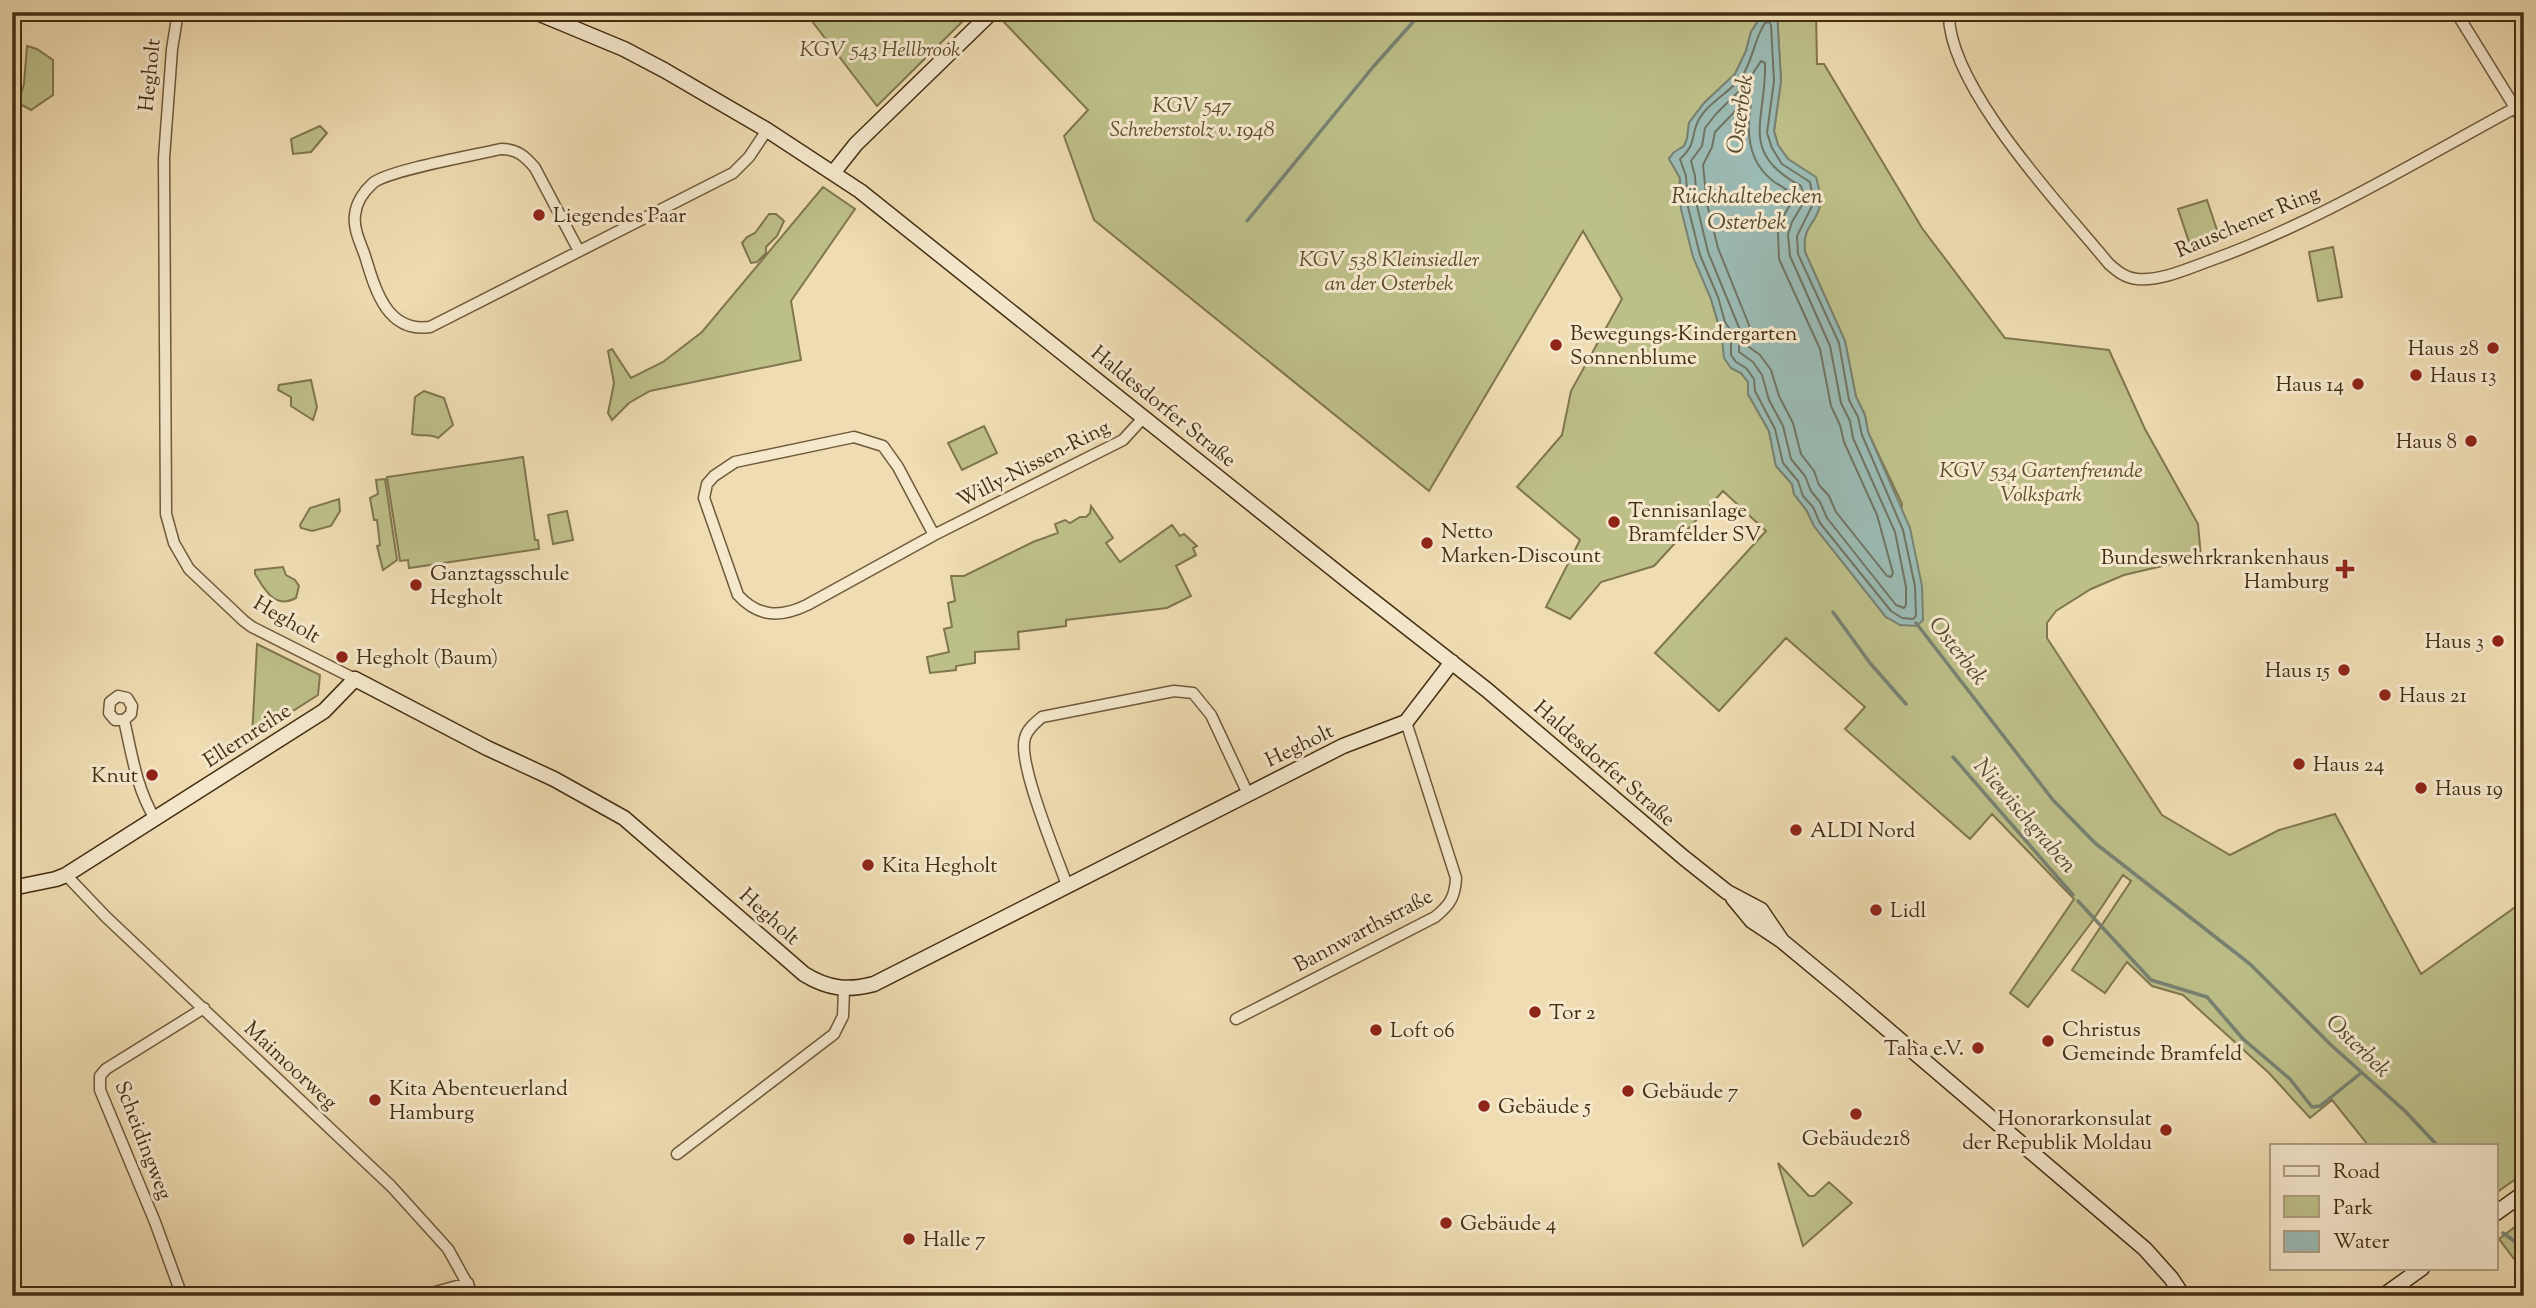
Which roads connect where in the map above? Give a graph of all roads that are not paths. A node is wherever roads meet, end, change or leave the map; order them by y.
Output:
1 (178, 12) edge
2 (535, 12) edge
3 (992, 12) edge
4 (1949, 12) edge
5 (2456, 12) edge
6 (2515, 108) junction
7 (2524, 122) edge
8 (767, 130) junction
9 (833, 173) junction
10 (579, 251) junction
11 (1144, 417) junction
12 (934, 535) junction
13 (1452, 662) junction
14 (355, 678) junction
15 (124, 720) dead end
16 (1406, 722) junction
17 (1248, 794) junction
18 (155, 819) junction
19 (66, 875) junction
20 (1067, 885) junction
21 (12, 888) edge
22 (844, 989) junction
23 (204, 1008) junction
24 (1236, 1019) dead end
25 (677, 1154) dead end
26 (2524, 1193) edge
27 (2498, 1212) edge
28 (2419, 1270) edge
29 (468, 1283) junction
30 (182, 1296) edge
31 (421, 1296) edge
32 (474, 1296) edge
33 (2183, 1296) edge
34 (2383, 1296) edge

1 - 14 street, Hegholt
2 - 8 street, Haldesdorfer Straße
3 - 9 street
4 - 6 street, Rauschener Ring
5 - 6 street
6 - 7 street
8 - 9 street, Haldesdorfer Straße
8 - 10 street
9 - 11 street, Haldesdorfer Straße
10 - 10 street
11 - 12 street, Willy-Nissen-Ring
11 - 13 street, Haldesdorfer Straße
12 - 12 street, Willy-Nissen-Ring
13 - 16 street
13 - 33 street, Haldesdorfer Straße
14 - 18 street, Ellernreihe
14 - 22 street, Hegholt
15 - 18 street
16 - 17 street, Hegholt
16 - 24 street, Bannwarthstraße
17 - 20 street, Hegholt
17 - 20 street
18 - 19 street, Ellernreihe
19 - 21 street, Ellernreihe
19 - 23 street, Maimoorweg
20 - 22 street, Hegholt
22 - 25 street
23 - 29 street, Maimoorweg
23 - 30 street, Scheidingweg
26 - 27 street
28 - 34 street
29 - 31 street
29 - 32 street, Maimoorweg

